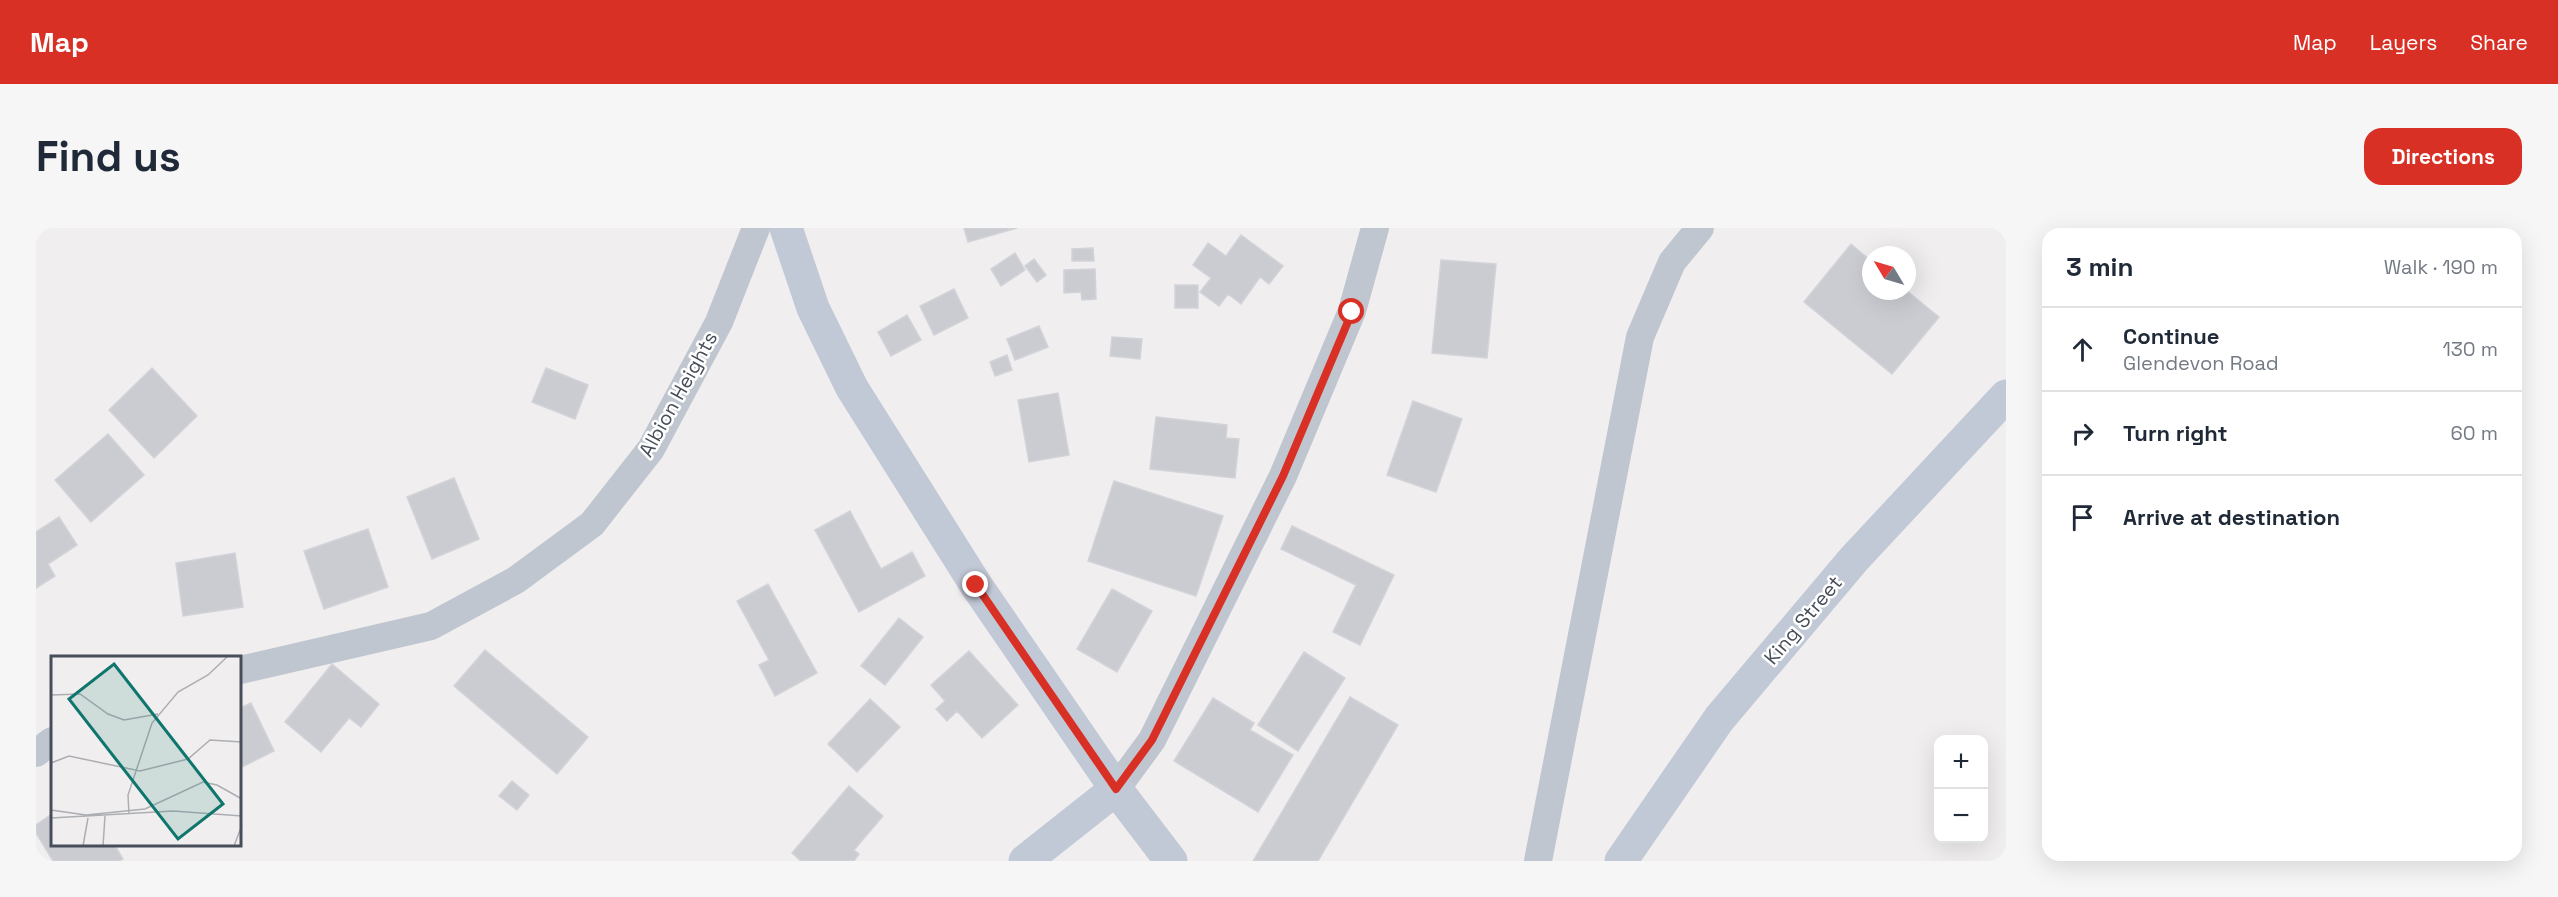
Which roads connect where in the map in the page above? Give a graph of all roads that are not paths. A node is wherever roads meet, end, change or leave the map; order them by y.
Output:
1 (756, 228) edge
2 (786, 228) edge
3 (1375, 228) edge
4 (1700, 228) edge
5 (2006, 396) edge
6 (242, 670) edge
7 (51, 742) edge
8 (36, 753) edge
9 (1116, 789) junction
10 (1025, 861) edge
11 (1171, 861) edge
12 (1538, 861) edge
13 (1621, 861) edge

1 - 6 street, Albion Heights
2 - 9 street
3 - 9 street
4 - 12 street
5 - 13 street, King Street
7 - 8 street
9 - 10 street
9 - 11 street

